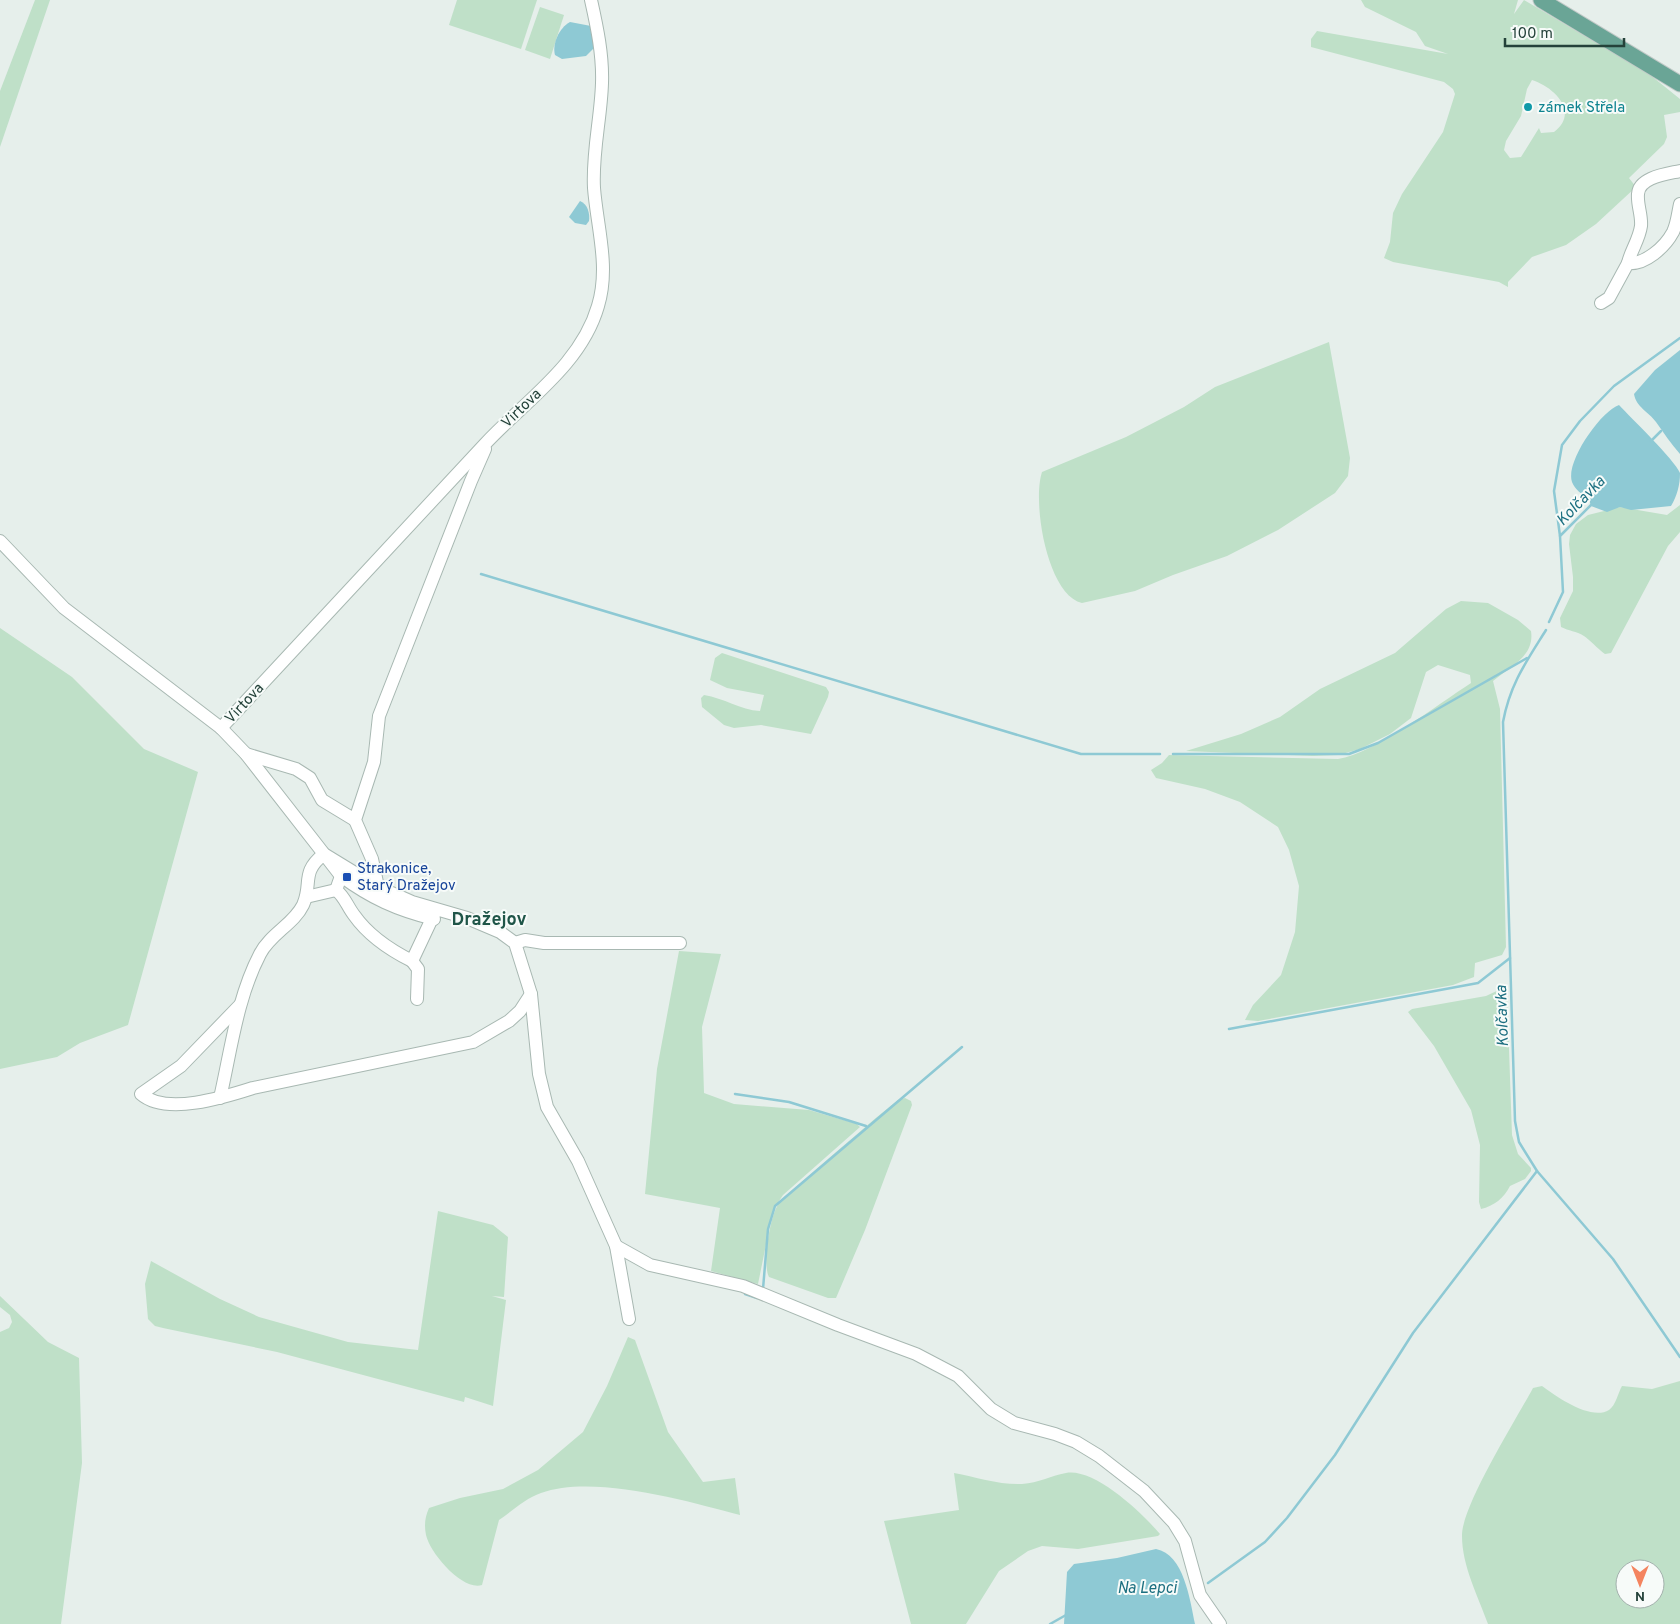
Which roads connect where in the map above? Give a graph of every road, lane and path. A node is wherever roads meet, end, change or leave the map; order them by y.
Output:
1 (591, 0) edge
2 (1541, 0) edge
3 (1680, 84) edge
4 (1680, 171) edge
5 (1680, 204) edge
6 (1628, 263) junction
7 (1601, 303) dead end
8 (489, 440) junction
9 (0, 541) edge
10 (221, 728) junction
11 (246, 754) junction
12 (355, 820) junction
13 (324, 854) junction
14 (341, 876) junction
15 (378, 887) junction
16 (336, 890) junction
17 (306, 897) junction
18 (435, 915) junction
19 (515, 943) junction
20 (680, 943) dead end
21 (412, 961) junction
22 (531, 994) junction
23 (417, 1000) dead end
24 (240, 1005) junction
25 (520, 1011) junction
26 (534, 1021) junction
27 (220, 1098) junction
28 (616, 1246) junction
29 (629, 1319) dead end
30 (1220, 1624) edge

1 - 8 street, Virtova
2 - 3 main road
4 - 6 street
5 - 6 street
6 - 7 street
8 - 10 street, Virtova
8 - 12 street
9 - 10 street
10 - 11 street
11 - 12 street
11 - 13 street
12 - 15 street
13 - 14 street
13 - 15 street
13 - 17 street
14 - 16 street
14 - 18 street
15 - 18 street
16 - 17 street
16 - 21 street
17 - 24 street
18 - 19 street
18 - 21 street
19 - 20 street
19 - 22 street
21 - 23 street
22 - 25 street
22 - 26 street
24 - 27 street
24 - 27 street
25 - 26 street
25 - 27 street
26 - 28 street
28 - 29 street
28 - 30 street

